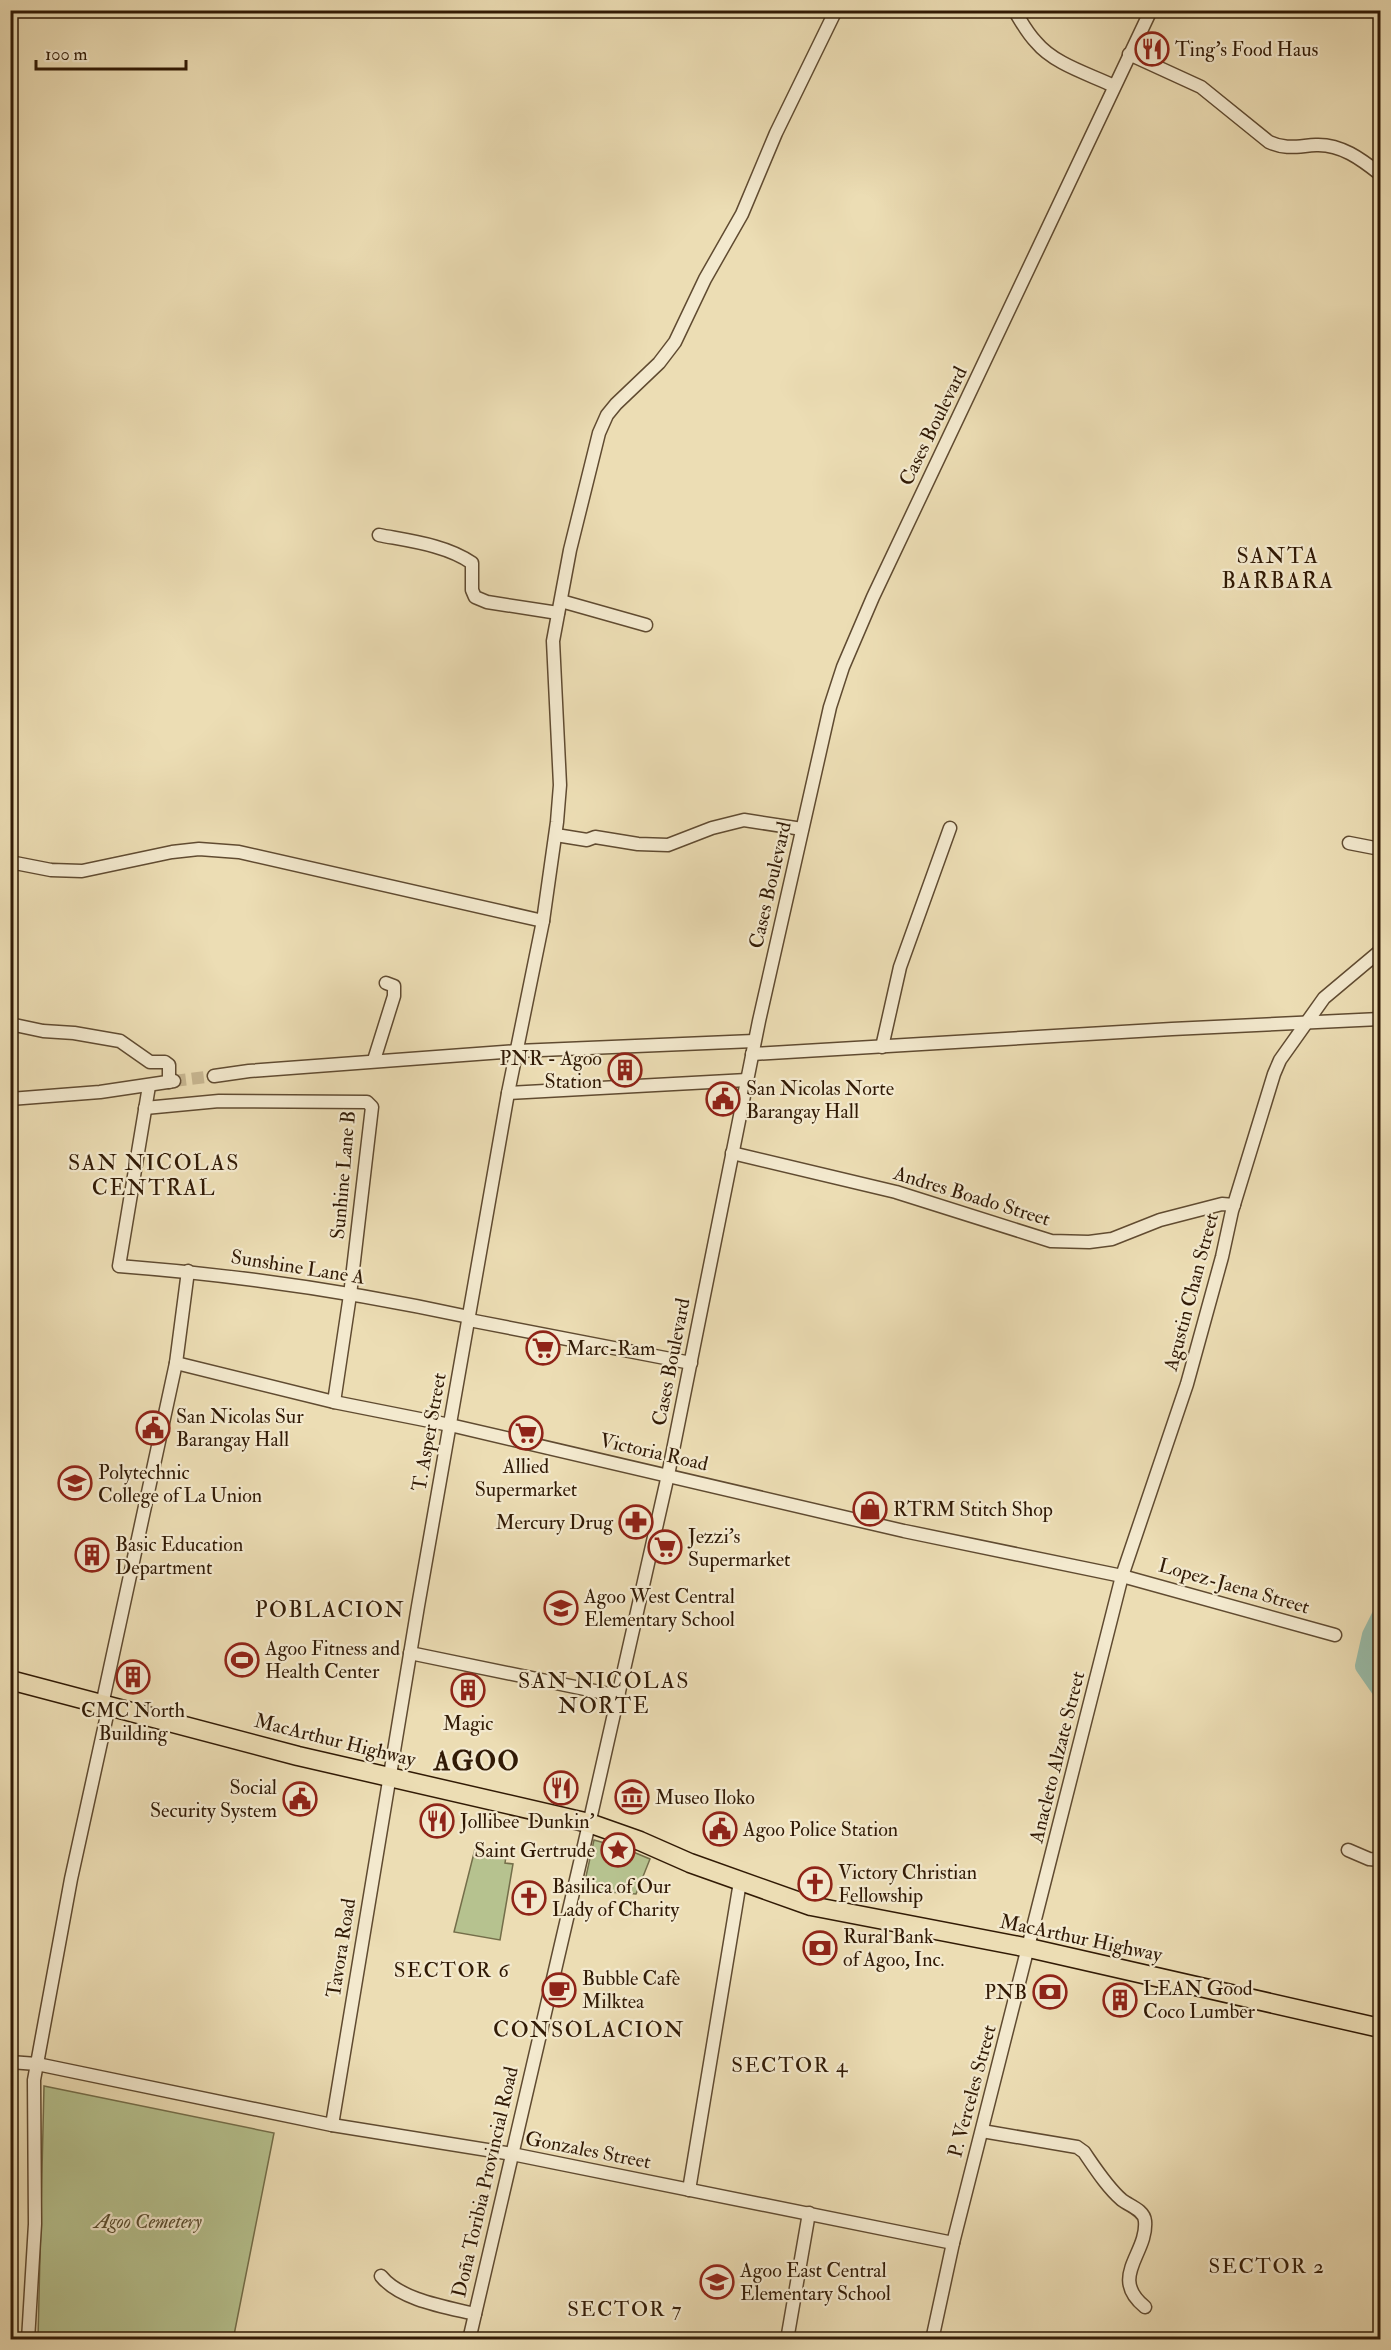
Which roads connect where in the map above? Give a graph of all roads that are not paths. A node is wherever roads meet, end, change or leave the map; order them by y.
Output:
1 (836, 10) edge
2 (1014, 10) edge
3 (1151, 10) edge
4 (1129, 54) junction
5 (1114, 86) junction
6 (1380, 174) edge
7 (379, 535) dead end
8 (561, 601) junction
9 (558, 613) junction
10 (646, 625) dead end
11 (950, 828) dead end
12 (802, 830) junction
13 (556, 835) junction
14 (1349, 843) dead end
15 (1380, 849) edge
16 (10, 862) edge
17 (543, 921) junction
18 (1380, 951) edge
19 (386, 983) dead end
20 (1380, 1019) edge
21 (10, 1024) edge
22 (1306, 1024) junction
23 (753, 1047) junction
24 (882, 1047) junction
25 (517, 1051) junction
26 (374, 1060) junction
27 (214, 1076) tunnel mouth
28 (747, 1080) junction
29 (149, 1086) junction
30 (508, 1094) junction
31 (10, 1099) edge
32 (145, 1108) junction
33 (732, 1153) junction
34 (1234, 1205) junction
35 (188, 1271) junction
36 (350, 1295) junction
37 (469, 1319) junction
38 (176, 1363) junction
39 (691, 1363) junction
40 (334, 1402) junction
41 (450, 1425) junction
42 (669, 1475) junction
43 (1122, 1576) junction
44 (1335, 1635) dead end
45 (410, 1653) junction
46 (10, 1680) edge
47 (619, 1696) junction
48 (105, 1705) junction
49 (389, 1777) junction
50 (589, 1823) junction
51 (1348, 1850) dead end
52 (1380, 1860) edge
53 (740, 1882) junction
54 (1029, 1948) junction
55 (1380, 2028) edge
56 (10, 2062) edge
57 (37, 2064) junction
58 (332, 2125) junction
59 (982, 2131) junction
60 (512, 2154) junction
61 (689, 2190) junction
62 (809, 2213) junction
63 (953, 2243) junction
64 (381, 2276) dead end
65 (1145, 2307) dead end
66 (475, 2314) junction
67 (28, 2340) edge
68 (469, 2340) edge
69 (787, 2340) edge
70 (932, 2340) edge

1 - 8 street, T. Asper Street
2 - 5 street
3 - 4 street, Cases Boulevard
4 - 5 street, Cases Boulevard
4 - 6 street
5 - 12 street, Cases Boulevard
7 - 9 street
8 - 9 street, T. Asper Street
8 - 10 street
9 - 13 street, T. Asper Street
11 - 24 street
12 - 13 street
12 - 23 street, Cases Boulevard
13 - 17 street, T. Asper Street
14 - 15 street
16 - 17 street
17 - 25 street, T. Asper Street
18 - 22 street, Agustin Chan Street
19 - 26 street
20 - 22 street
21 - 29 street
22 - 24 street
22 - 34 street, Agustin Chan Street
23 - 24 street
23 - 25 street
23 - 28 street, Cases Boulevard
25 - 26 street
25 - 30 street, T. Asper Street
26 - 27 street
28 - 30 street
28 - 33 street, Cases Boulevard
29 - 31 street
29 - 32 street
30 - 37 street, T. Asper Street
32 - 35 street, Sunshine Lane A
32 - 36 street, Sunhine Lane B
33 - 34 street, Andres Boado Street
33 - 39 street, Cases Boulevard
34 - 43 street, Agustin Chan Street
35 - 36 street, Sunshine Lane A
35 - 38 street
36 - 37 street, Sunshine Lane A
36 - 40 street, Sunhine Lane B
37 - 39 street, Sunshine Lane A
37 - 41 street, T. Asper Street
38 - 40 street, Victoria Road
38 - 48 street
39 - 42 street, Cases Boulevard
40 - 41 street, Victoria Road
41 - 42 street, Victoria Road
41 - 45 street, T. Asper Street
42 - 43 street, Victoria Road
42 - 47 street, Cases Boulevard
43 - 44 street, Lopez-Jaena Street
43 - 54 street, Anacleto Alzate Street
45 - 47 street
45 - 49 street, T. Asper Street
46 - 48 highway, MacArthur Highway
47 - 50 street, Cases Boulevard
48 - 49 highway, MacArthur Highway
48 - 57 street
49 - 50 highway, MacArthur Highway
49 - 58 street, Tavora Road
50 - 53 highway, MacArthur Highway
50 - 60 street, Doña Toribia Provincial Road
51 - 52 street
53 - 54 highway, MacArthur Highway
53 - 61 street
54 - 55 highway, MacArthur Highway
54 - 59 street, P. Verceles Street
56 - 57 street, Gonzales Street
57 - 58 street, Gonzales Street
57 - 67 street
58 - 60 street, Gonzales Street
59 - 63 street, P. Verceles Street
59 - 65 street
60 - 61 street, Gonzales Street
60 - 66 street, Doña Toribia Provincial Road
61 - 62 street, Gonzales Street
62 - 63 street, Gonzales Street
62 - 69 street
63 - 70 street, P. Verceles Street
64 - 66 street
66 - 68 street, Doña Toribia Provincial Road

